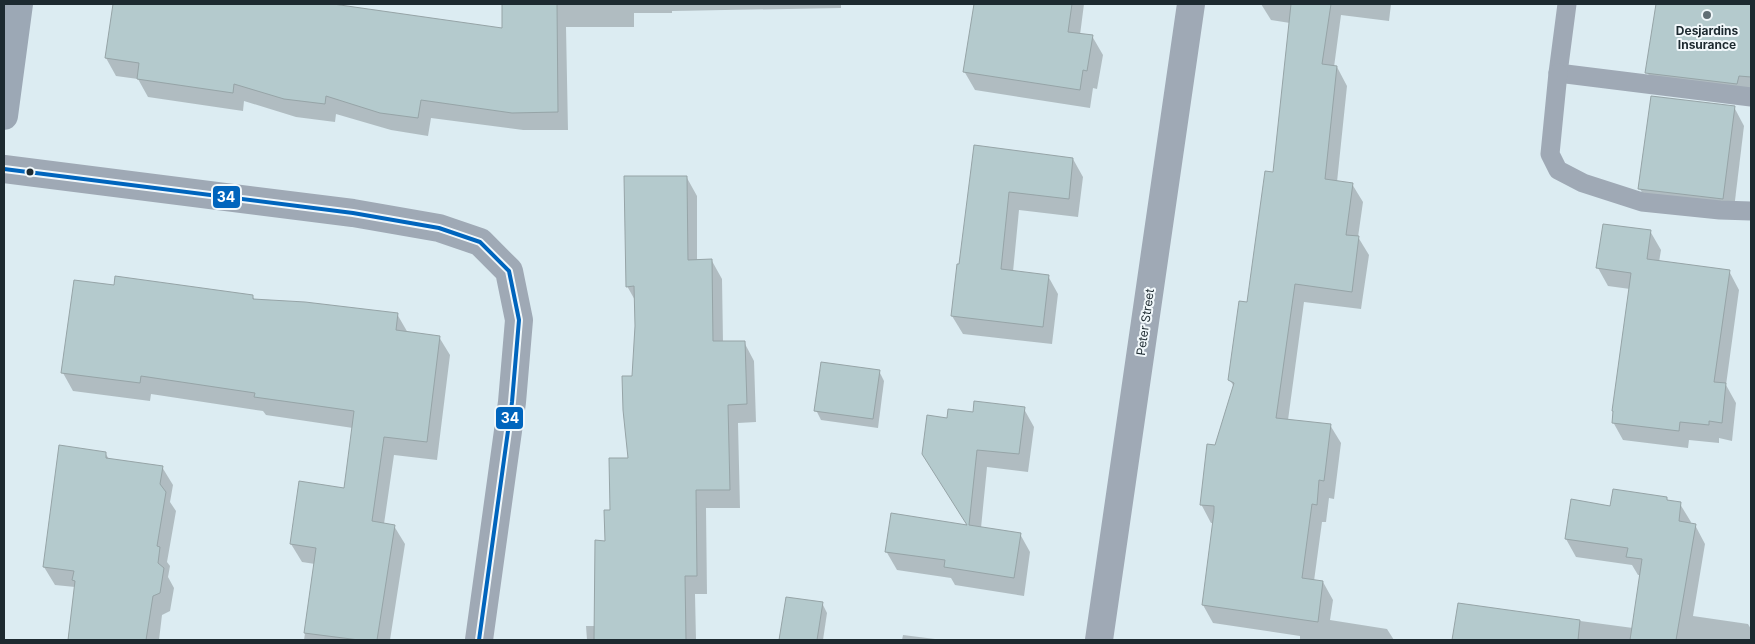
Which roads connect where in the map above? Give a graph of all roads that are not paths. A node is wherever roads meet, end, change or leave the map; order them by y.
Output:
1 (19, 4) edge
2 (1191, 4) edge
3 (1567, 4) edge
4 (1558, 73) junction
5 (1751, 98) edge
6 (4, 116) edge
7 (4, 169) edge
8 (1751, 211) edge
9 (479, 640) edge
10 (1099, 640) edge

1 - 6 street
2 - 10 street, Peter Street
3 - 4 lane
4 - 5 lane
4 - 8 lane
7 - 9 street

